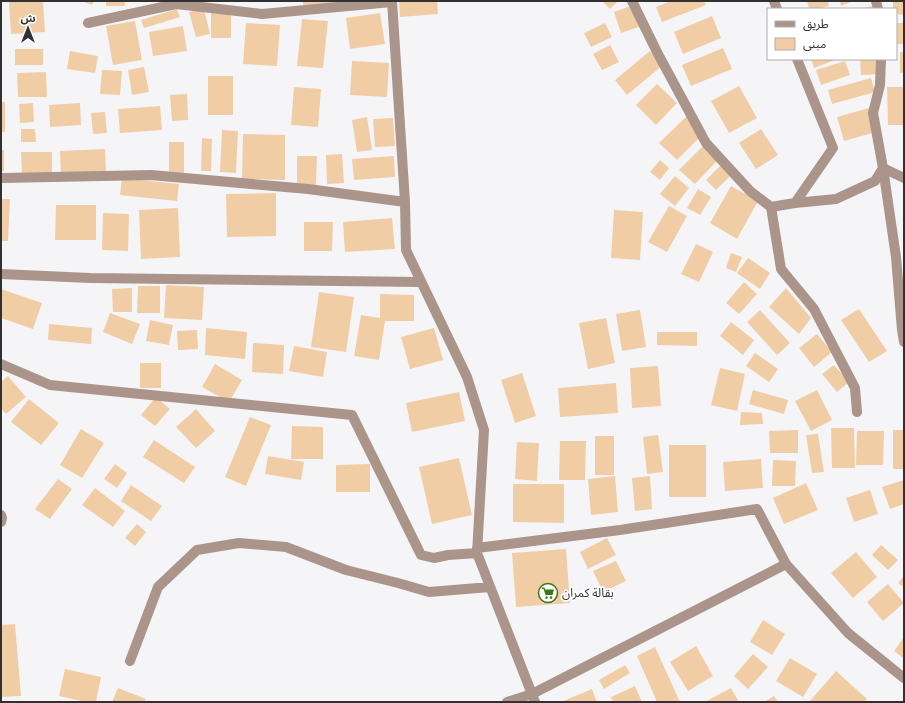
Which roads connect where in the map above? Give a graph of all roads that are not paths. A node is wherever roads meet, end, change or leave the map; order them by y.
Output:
1 (392, 1) edge
2 (632, 1) edge
3 (88, 23) dead end
4 (797, 60) edge
5 (881, 60) edge
6 (883, 168) junction
7 (3, 178) dead end
8 (904, 178) edge
9 (405, 202) junction
10 (795, 203) junction
11 (771, 207) junction
12 (1, 274) edge
13 (421, 282) junction
14 (904, 342) edge
15 (1, 364) edge
16 (857, 412) dead end
17 (1, 515) edge
18 (1, 522) edge
19 (477, 550) junction
20 (786, 564) junction
21 (490, 587) junction
22 (130, 661) dead end
23 (904, 678) edge
24 (534, 698) edge
25 (507, 702) edge

1 - 3 street
1 - 9 street
2 - 11 street
4 - 10 street
5 - 6 street
6 - 8 street
6 - 10 street
6 - 14 street
7 - 9 street
9 - 13 street
10 - 11 street
11 - 16 street
12 - 13 street
13 - 19 street
15 - 19 street
17 - 18 street
19 - 20 street
19 - 21 street
20 - 23 street
20 - 24 street
21 - 22 street
21 - 24 street
24 - 25 street

